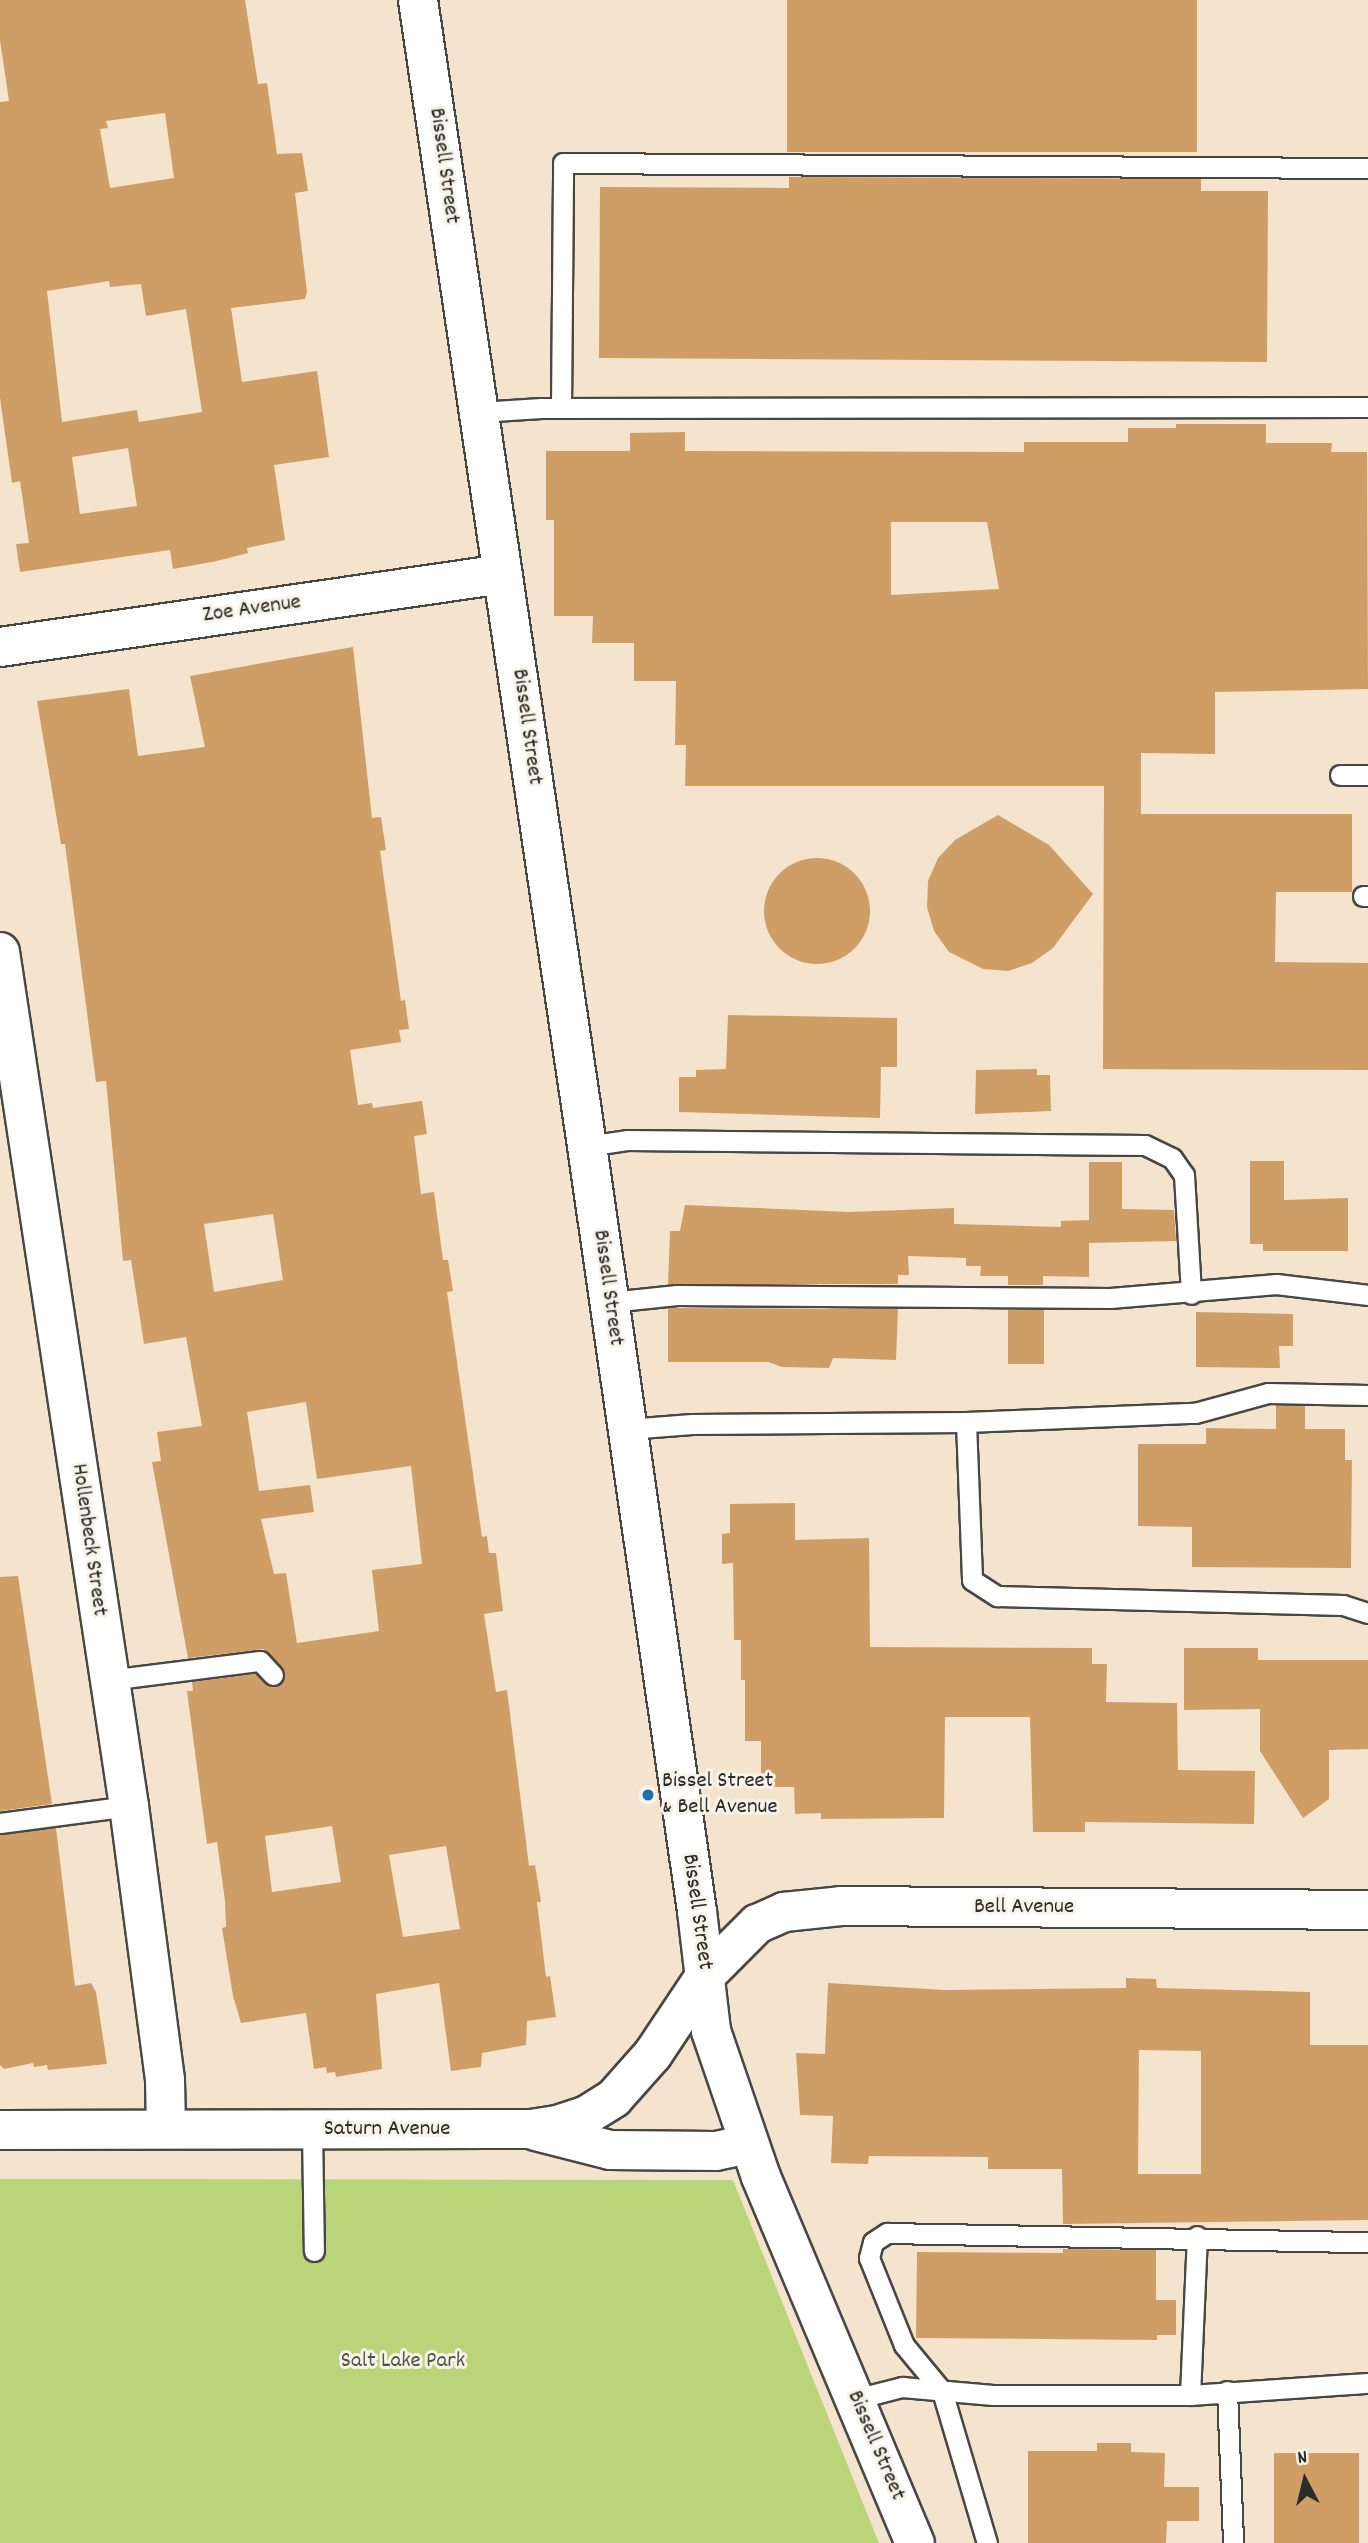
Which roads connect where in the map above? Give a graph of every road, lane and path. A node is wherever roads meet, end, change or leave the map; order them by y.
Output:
1 (418, 0) edge
2 (1368, 168) edge
3 (1368, 407) edge
4 (561, 408) junction
5 (479, 412) junction
6 (503, 574) junction
7 (0, 647) edge
8 (1340, 775) dead end
9 (1368, 775) edge
10 (0, 952) edge
11 (587, 1146) junction
12 (1191, 1294) junction
13 (1368, 1295) edge
14 (610, 1302) junction
15 (1368, 1395) edge
16 (966, 1422) junction
17 (627, 1429) junction
18 (1368, 1613) edge
19 (273, 1675) dead end
20 (109, 1680) junction
21 (129, 1806) junction
22 (0, 1823) edge
23 (1368, 1910) edge
24 (705, 1976) junction
25 (166, 2129) junction
26 (531, 2129) junction
27 (0, 2130) edge
28 (312, 2130) junction
29 (748, 2144) junction
30 (1197, 2236) junction
31 (1368, 2242) edge
32 (314, 2251) dead end
33 (1368, 2384) edge
34 (942, 2391) junction
35 (1227, 2391) junction
36 (1190, 2395) junction
37 (855, 2399) junction
38 (915, 2543) edge
39 (987, 2543) edge
40 (1233, 2543) edge

1 - 5 street, Bissell Street
2 - 4 lane
3 - 4 lane
4 - 5 lane
5 - 6 street, Bissell Street
6 - 7 street, Zoe Avenue
6 - 11 street, Bissell Street
8 - 9 lane
10 - 20 street, Hollenbeck Street
11 - 12 lane
11 - 14 street, Bissell Street
12 - 13 lane
12 - 14 lane
14 - 17 street, Bissell Street
15 - 16 lane
16 - 17 lane
16 - 18 lane
17 - 24 street, Bissell Street
19 - 20 lane
20 - 21 street, Hollenbeck Street
21 - 22 lane
21 - 25 street, Hollenbeck Street
23 - 24 street, Bell Avenue
24 - 26 street, Saturn Avenue
24 - 29 street, Bissell Street
25 - 27 street, Saturn Avenue
25 - 28 street, Saturn Avenue
26 - 28 street, Saturn Avenue
26 - 29 street
28 - 32 lane
29 - 37 street, Bissell Street
30 - 31 lane
30 - 34 lane
30 - 36 lane
33 - 35 lane
34 - 36 lane
34 - 37 lane
34 - 39 lane
35 - 36 lane
35 - 40 lane
37 - 38 street, Bissell Street

